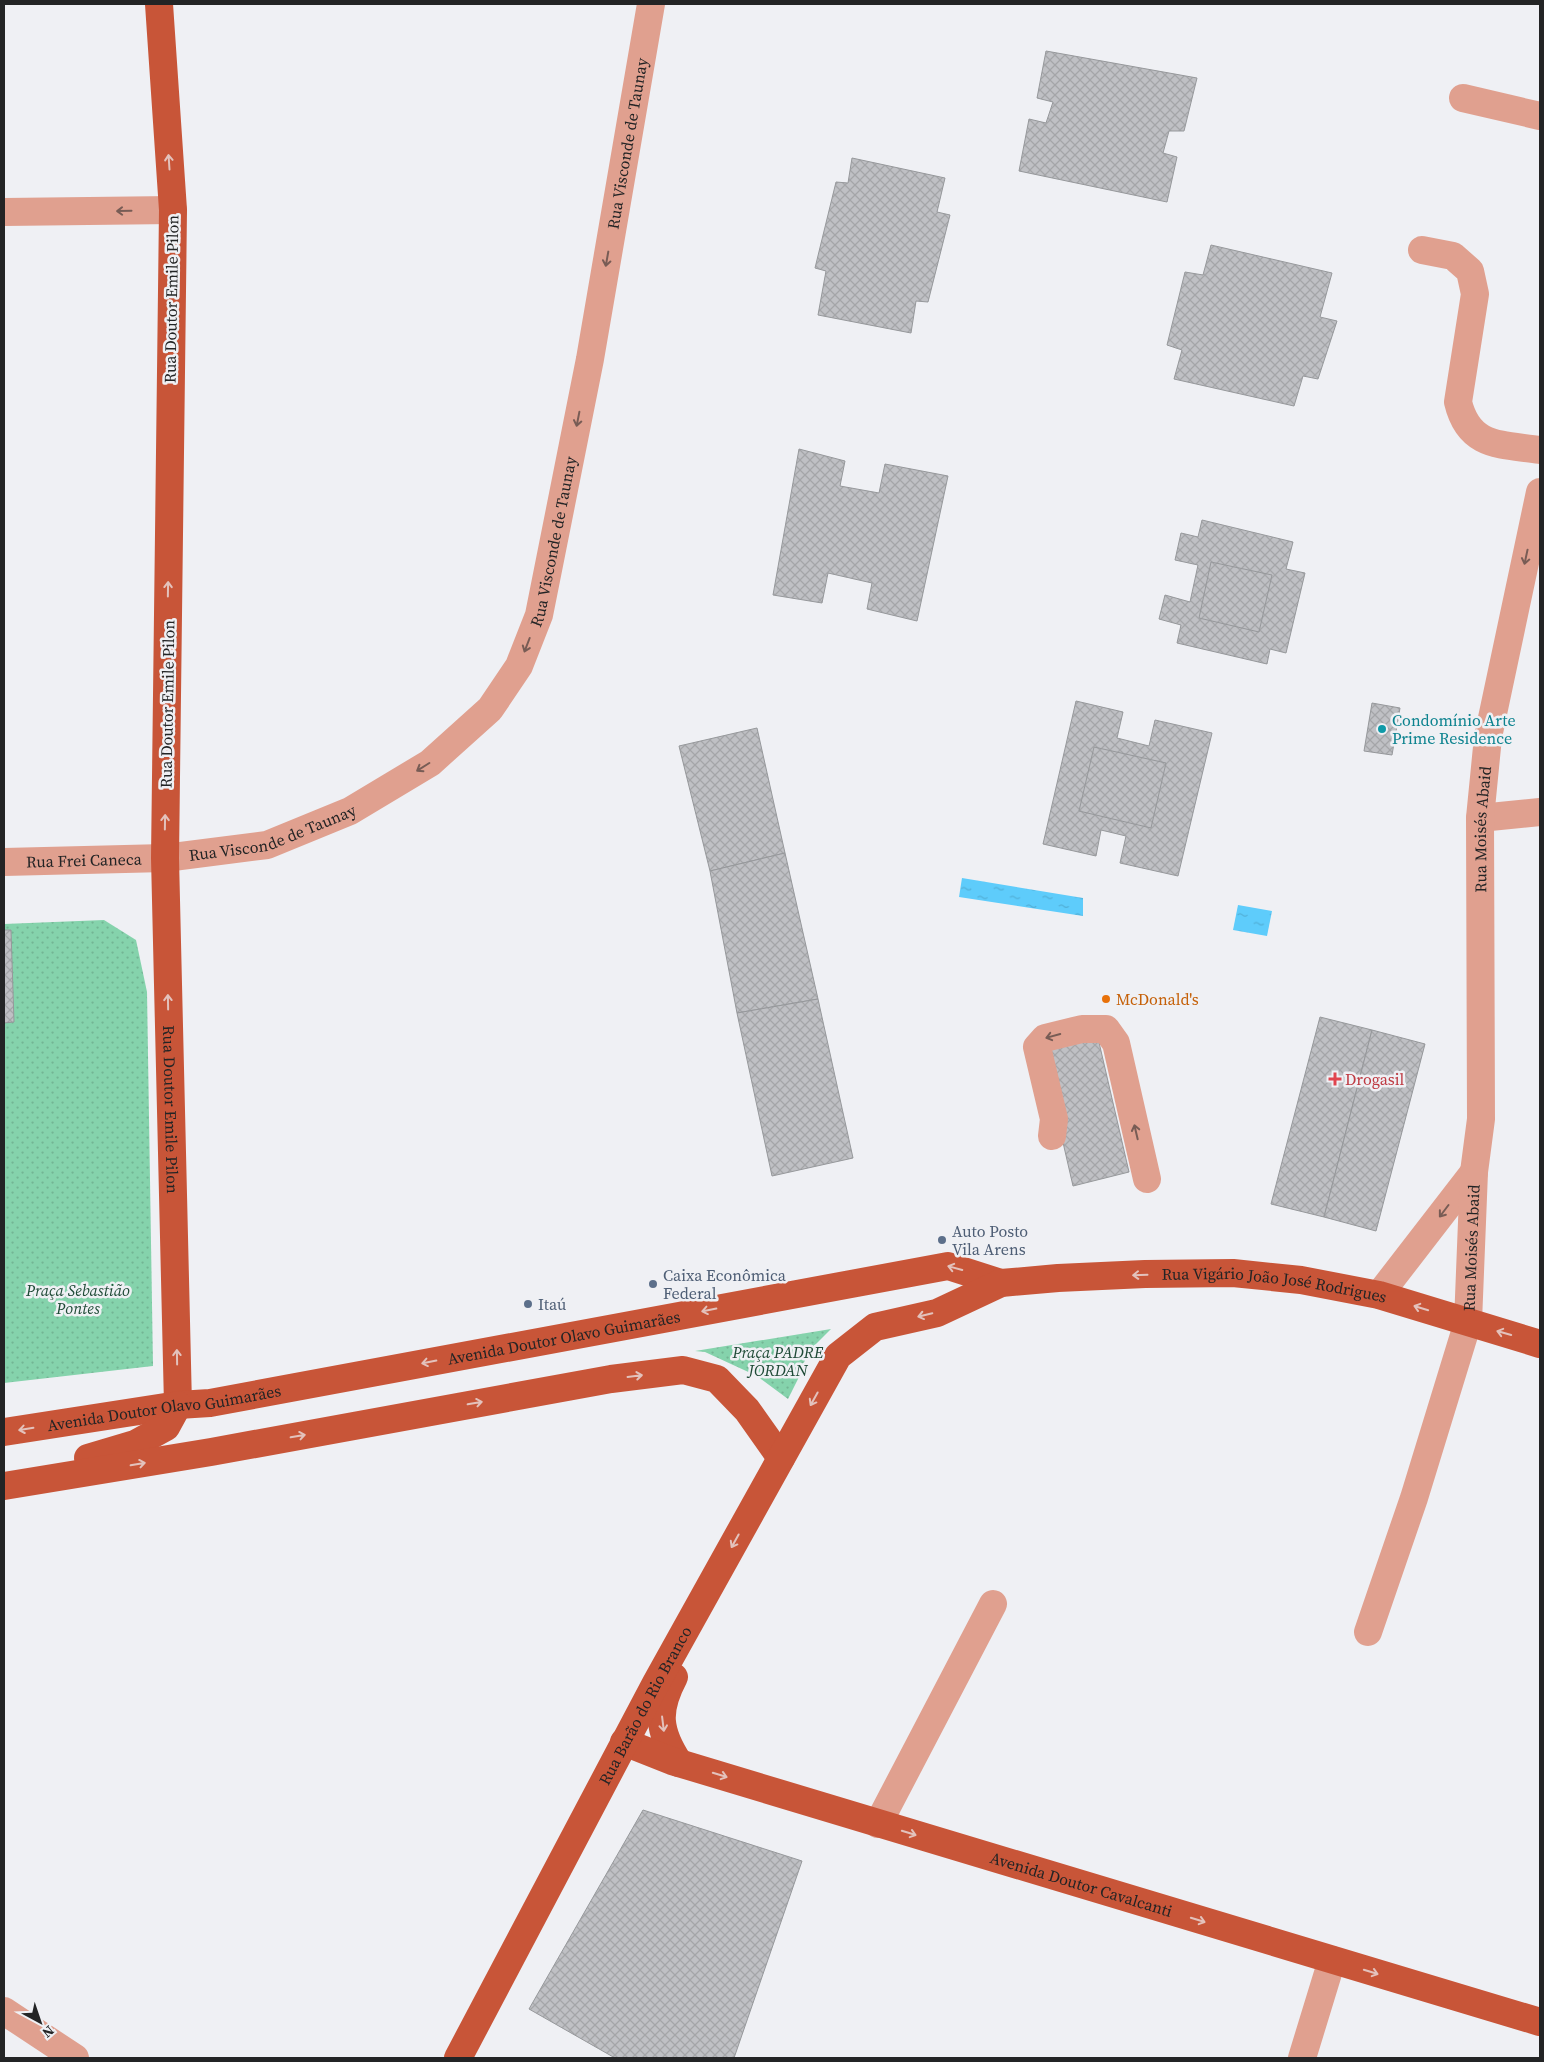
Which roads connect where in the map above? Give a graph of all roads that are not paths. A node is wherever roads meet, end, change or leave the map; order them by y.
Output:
1 (160, 4) edge
2 (651, 4) edge
3 (1464, 98) dead end
4 (1540, 116) edge
5 (172, 210) junction
6 (4, 212) edge
7 (1422, 250) dead end
8 (1540, 450) edge
9 (1540, 492) edge
10 (1540, 812) edge
11 (1480, 818) junction
12 (165, 858) junction
13 (4, 862) edge
14 (1052, 1136) dead end
15 (1474, 1172) junction
16 (1147, 1179) dead end
17 (1001, 1283) junction
18 (1379, 1295) junction
19 (1468, 1322) junction
20 (1540, 1344) edge
21 (178, 1405) junction
22 (4, 1432) edge
23 (781, 1458) junction
24 (4, 1485) edge
25 (713, 1581) junction
26 (993, 1604) dead end
27 (1368, 1632) dead end
28 (624, 1742) junction
29 (679, 1763) junction
30 (878, 1824) junction
31 (1332, 1960) junction
32 (4, 2011) edge
33 (1540, 2022) edge
34 (74, 2058) edge
35 (458, 2058) edge
36 (1302, 2058) edge

5 -> 1 main road, Rua Doutor Emile Pilon
2 -> 12 street, Rua Visconde de Taunay
3 - 4 street
5 -> 6 street
12 -> 5 main road, Rua Doutor Emile Pilon
7 - 8 street
9 -> 11 street, Rua Moisés Abaid
10 - 11 street
11 - 15 street, Rua Moisés Abaid
12 - 13 street, Rua Frei Caneca
21 -> 12 main road, Rua Doutor Emile Pilon
16 -> 14 street
15 -> 18 street, Rua Moisés Abaid
15 - 19 street, Rua Moisés Abaid
18 -> 17 main road, Rua Vigário João José Rodrigues
17 -> 21 main road, Avenida Doutor Olavo Guimarães
17 -> 23 main road, Rua Barão do Rio Branco
19 -> 18 main road, Rua Vigário João José Rodrigues
20 -> 19 main road, Rua Vigário João José Rodrigues
19 - 27 street, Rua Moisés Abaid
21 -> 22 main road, Avenida Doutor Olavo Guimarães
21 - 24 main road
24 -> 23 main road
23 -> 25 main road, Rua Barão do Rio Branco
25 - 28 main road, Rua Barão do Rio Branco
25 -> 29 main road
26 - 30 street
28 - 29 main road, Avenida Doutor Cavalcanti
28 - 35 main road, Rua Barão do Rio Branco
29 -> 30 main road, Avenida Doutor Cavalcanti
30 -> 31 main road, Avenida Doutor Cavalcanti
31 -> 33 main road, Avenida Doutor Cavalcanti
31 - 36 street
32 - 34 street

